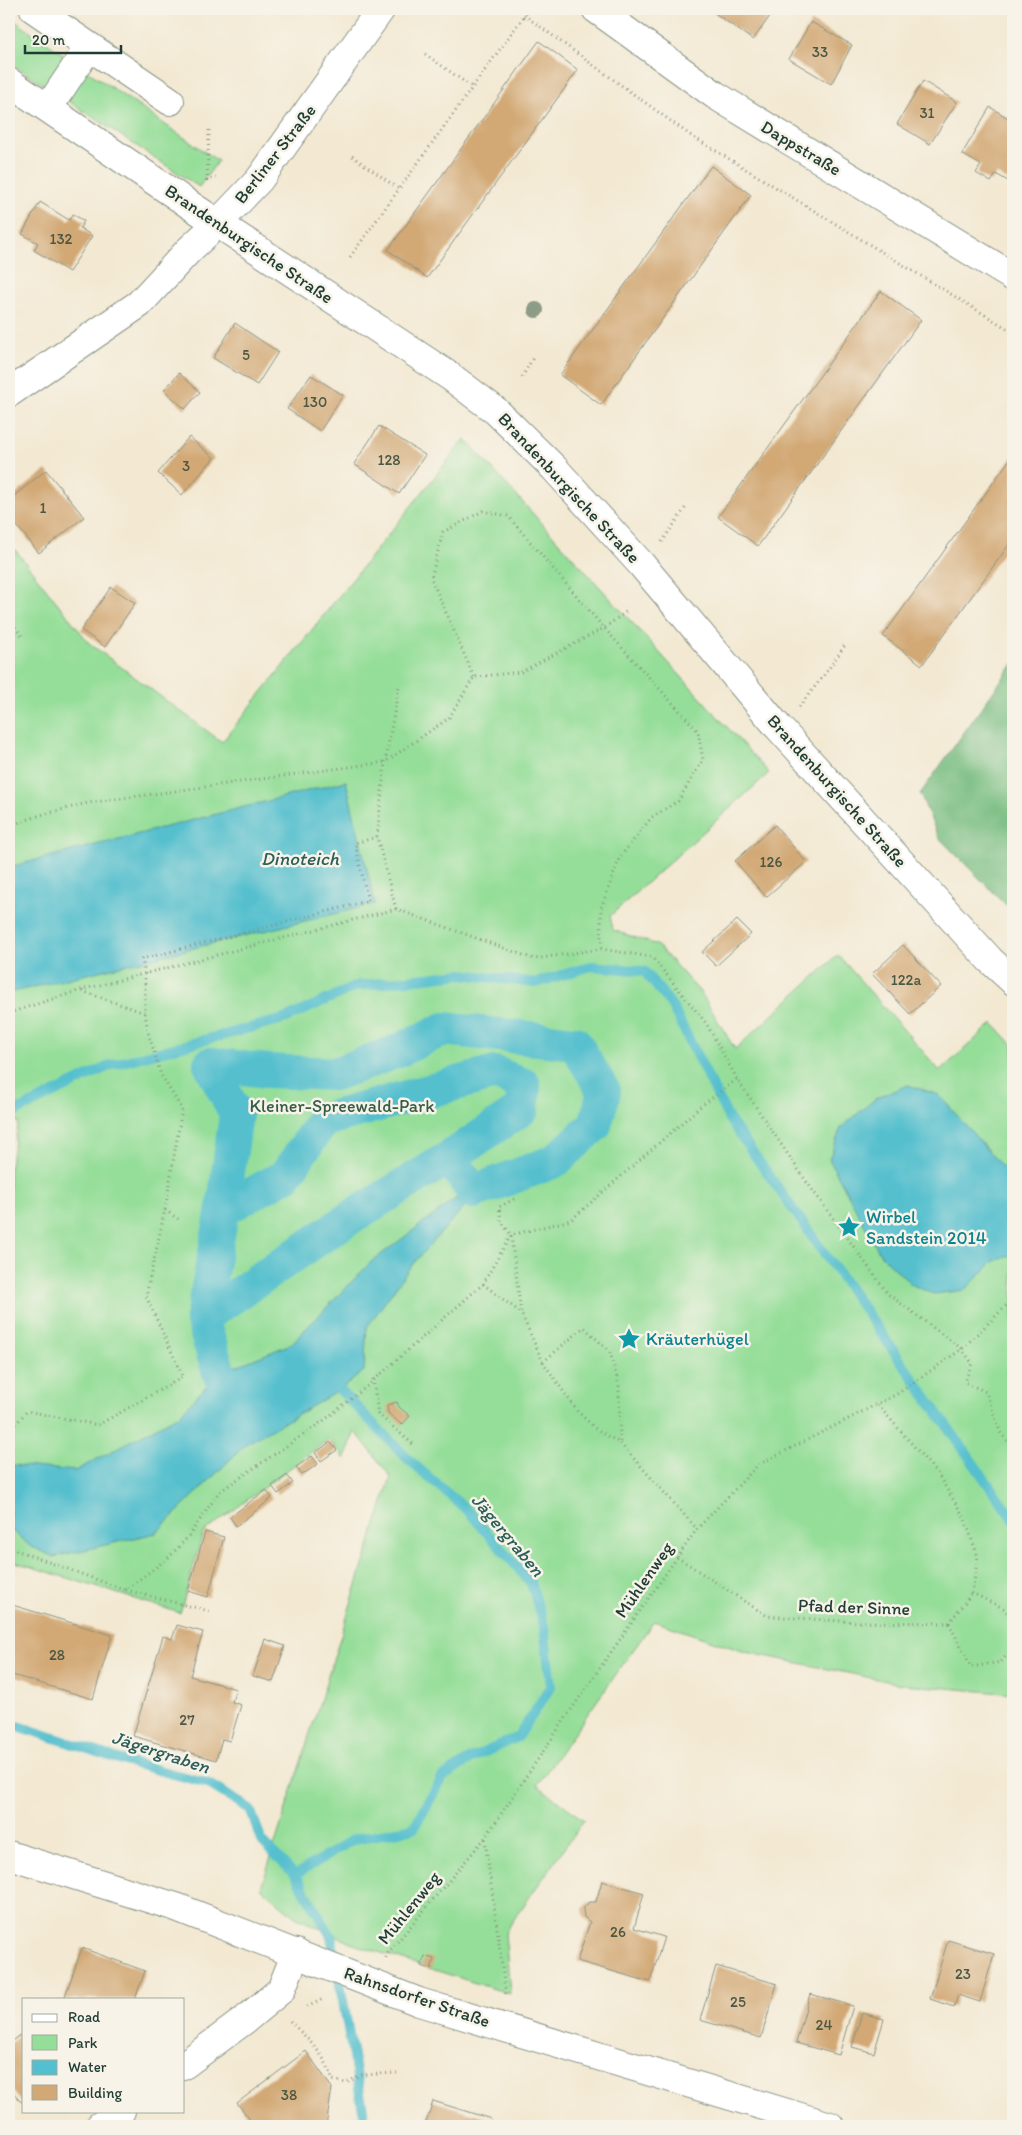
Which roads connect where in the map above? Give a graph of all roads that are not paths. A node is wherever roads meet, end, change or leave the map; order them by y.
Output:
1 (34, 9) edge
2 (381, 9) edge
3 (596, 9) edge
4 (89, 47) junction
5 (9, 82) edge
6 (170, 101) dead end
7 (48, 108) junction
8 (218, 223) junction
9 (1013, 276) edge
10 (9, 393) edge
11 (1013, 982) edge
12 (9, 1855) edge
13 (297, 1954) junction
14 (185, 2064) edge
15 (120, 2112) edge
16 (100, 2126) edge
17 (830, 2126) edge

1 - 4 street
2 - 8 street, Berliner Straße
3 - 9 street, Dappstraße
4 - 6 street
4 - 7 street
5 - 7 street, Brandenburgische Straße
7 - 8 street, Brandenburgische Straße
8 - 10 street, Berliner Straße
8 - 11 street, Brandenburgische Straße
12 - 13 street, Rahnsdorfer Straße
13 - 14 street
13 - 17 street, Rahnsdorfer Straße
15 - 16 street

